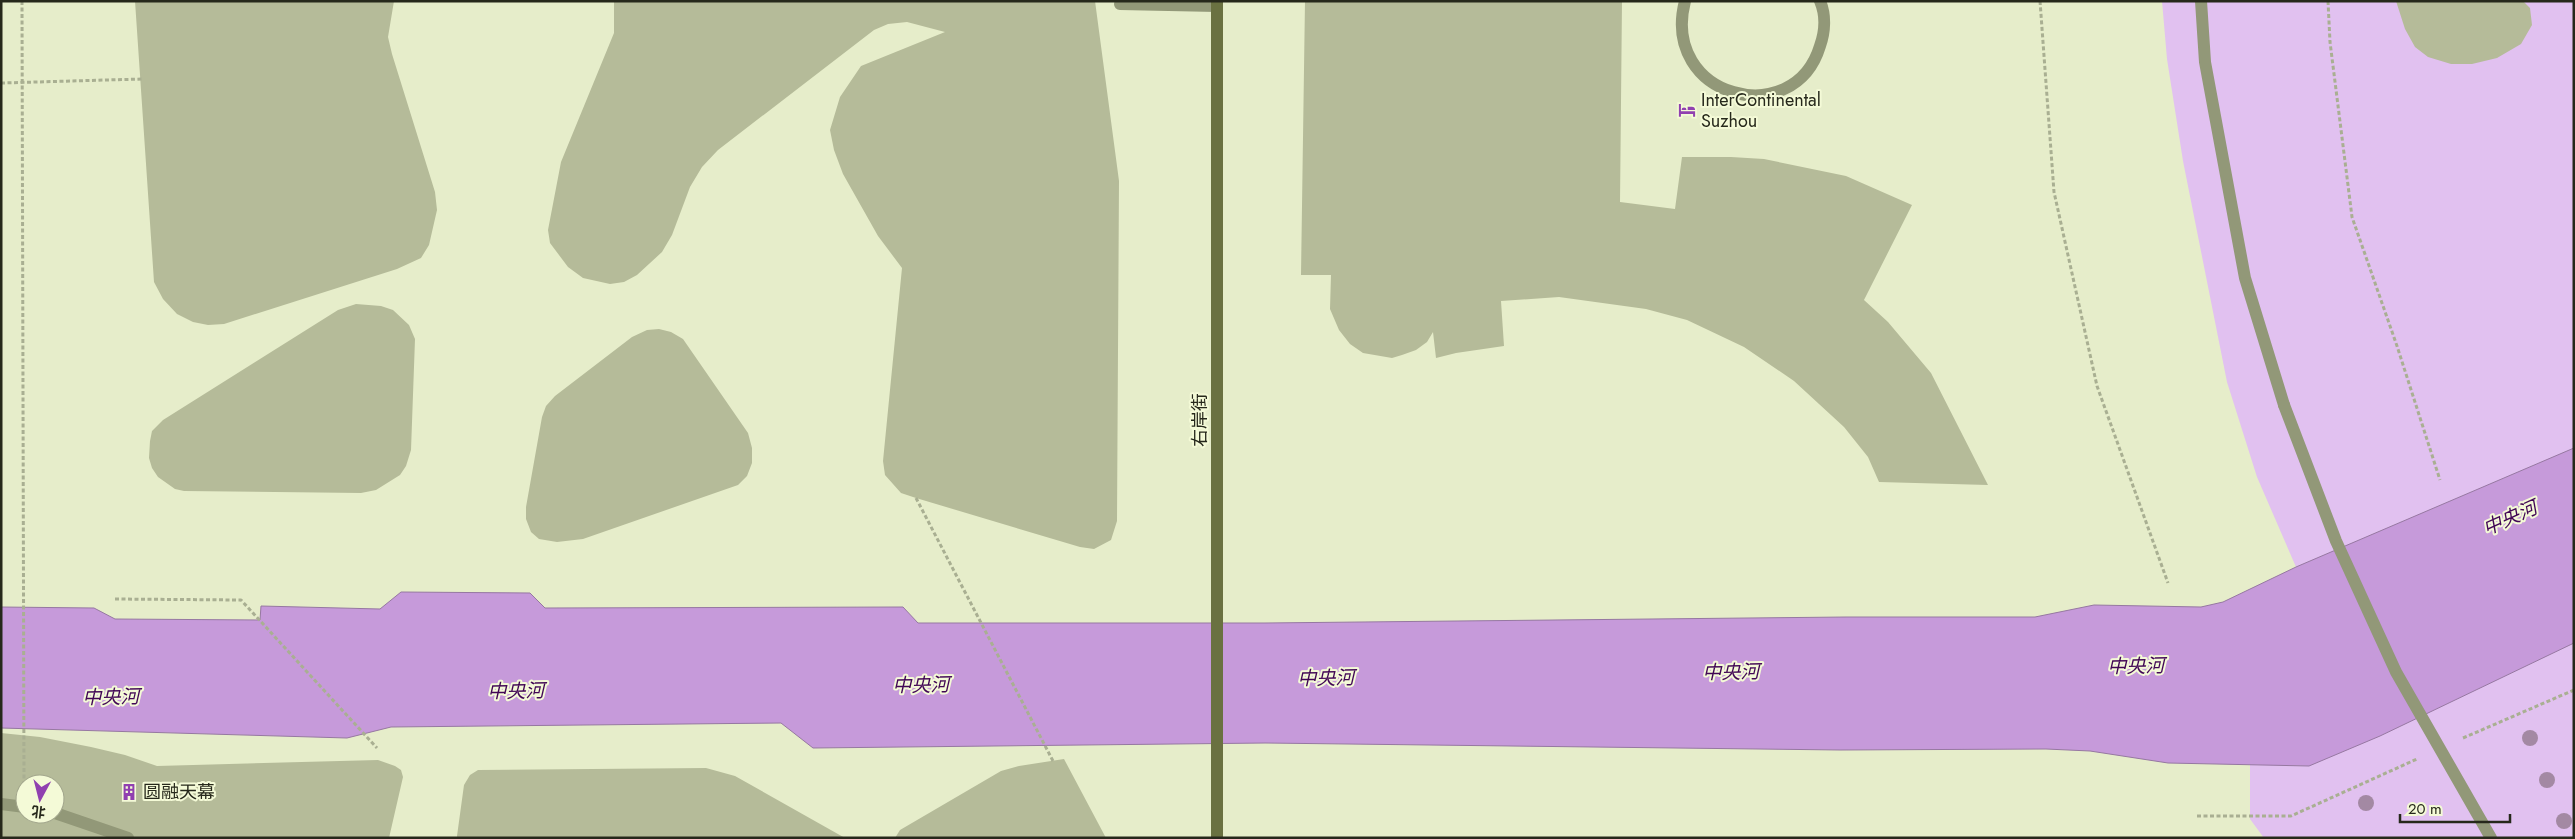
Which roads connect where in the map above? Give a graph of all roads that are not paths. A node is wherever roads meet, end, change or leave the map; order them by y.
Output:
1 (1685, 1) edge
2 (1820, 1) edge
3 (2201, 1) edge
4 (1120, 4) dead end
5 (1217, 4) edge
6 (1, 804) edge
7 (15, 806) edge
8 (65, 816) edge
9 (128, 838) edge
10 (1217, 838) edge
11 (2491, 838) edge

1 - 2 street
3 - 11 street, bridge
4 - 5 street
5 - 10 street, 右岸街
6 - 7 street
8 - 9 street

